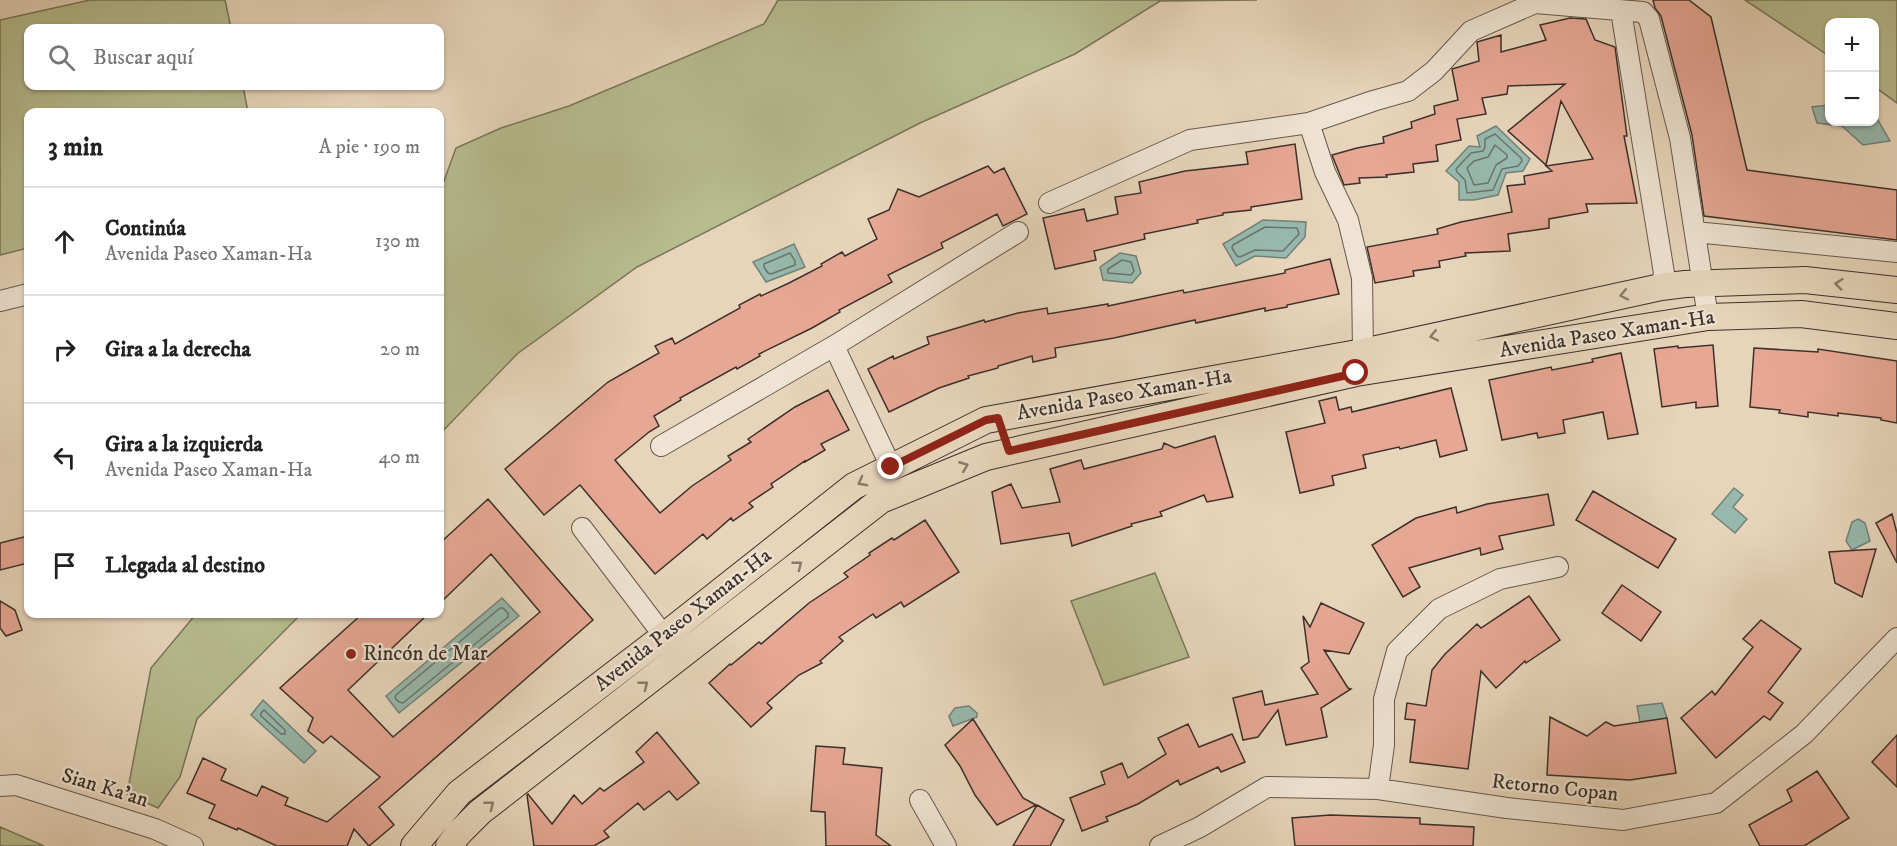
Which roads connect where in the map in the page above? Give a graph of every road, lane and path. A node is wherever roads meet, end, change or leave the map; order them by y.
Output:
1 (1621, 11) junction
2 (1310, 123) junction
3 (1049, 203) dead end
4 (1018, 232) dead end
5 (1695, 232) junction
6 (1897, 252) edge
7 (1703, 284) junction
8 (1661, 287) junction
9 (1897, 290) edge
10 (24, 295) edge
11 (0, 301) edge
12 (1708, 317) junction
13 (1897, 327) edge
14 (834, 346) junction
15 (1363, 352) junction
16 (998, 418) junction
17 (661, 446) dead end
18 (1009, 451) junction
19 (891, 467) junction
20 (808, 522) junction
21 (582, 528) dead end
22 (822, 546) junction
23 (1558, 567) dead end
24 (664, 636) junction
25 (1897, 638) edge
26 (0, 786) edge
27 (1378, 789) junction
28 (920, 800) dead end
29 (416, 845) edge
30 (193, 846) edge
31 (449, 846) edge
32 (946, 846) edge
33 (1160, 846) edge

1 - 2 street
1 - 5 street
1 - 8 street
2 - 3 street
2 - 15 street
4 - 14 street
5 - 6 street
5 - 7 street
7 - 8 main road, Avenida Paseo Xaman-Ha
9 -> 7 main road, Avenida Paseo Xaman-Ha
7 - 12 street
8 -> 15 main road, Avenida Paseo Xaman-Ha
10 - 11 street
12 - 13 main road, Avenida Paseo Xaman-Ha
12 - 18 main road, Avenida Paseo Xaman-Ha
14 - 17 street
14 - 19 street
15 - 16 main road, Avenida Paseo Xaman-Ha
16 - 18 main road
16 - 19 main road, Avenida Paseo Xaman-Ha
22 -> 18 main road, Avenida Paseo Xaman-Ha
19 -> 20 main road, Avenida Paseo Xaman-Ha
20 - 22 main road
20 - 24 main road, Avenida Paseo Xaman-Ha
21 - 24 street
31 -> 22 main road, Avenida Paseo Xaman-Ha
23 - 27 street
24 - 29 main road, Avenida Paseo Xaman-Ha
25 - 27 street, Retorno Copan
26 - 30 street, Sian Ka'an
27 - 33 street, Retorno Copan
28 - 32 street

